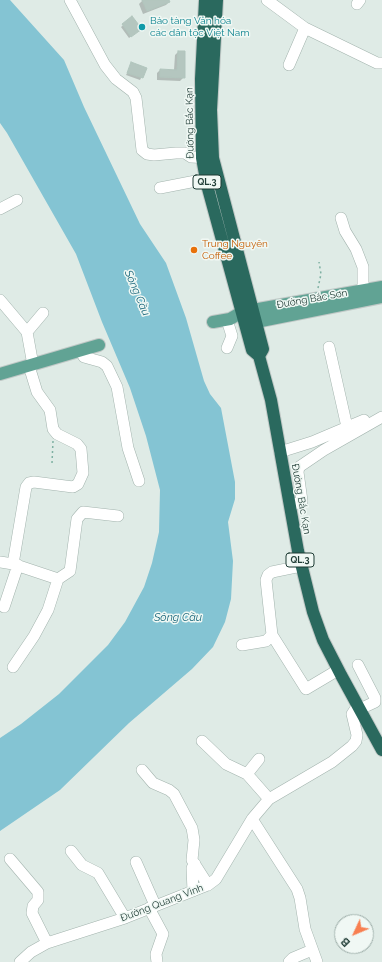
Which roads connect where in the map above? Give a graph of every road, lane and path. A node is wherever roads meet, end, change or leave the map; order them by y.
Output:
1 (70, 0) edge
2 (205, 0) edge
3 (216, 0) edge
4 (267, 0) edge
5 (305, 28) junction
6 (382, 62) edge
7 (289, 65) dead end
8 (207, 158) junction
9 (206, 179) junction
10 (160, 188) dead end
11 (17, 200) dead end
12 (0, 209) edge
13 (341, 218) dead end
14 (319, 262) dead end
15 (382, 287) edge
16 (363, 290) junction
17 (382, 297) edge
18 (318, 298) junction
19 (0, 300) edge
20 (247, 311) junction
21 (43, 313) dead end
22 (228, 320) junction
23 (213, 322) dead end
24 (251, 323) junction
25 (27, 332) junction
26 (99, 346) dead end
27 (329, 347) dead end
28 (227, 348) dead end
29 (81, 351) junction
30 (31, 366) junction
31 (0, 374) edge
32 (378, 417) edge
33 (347, 427) junction
34 (53, 429) junction
35 (280, 452) junction
36 (52, 463) dead end
37 (139, 481) dead end
38 (290, 506) junction
39 (118, 516) dead end
40 (0, 562) edge
41 (16, 564) junction
42 (301, 566) junction
43 (58, 579) junction
44 (4, 607) dead end
45 (272, 634) junction
46 (242, 645) dead end
47 (358, 665) dead end
48 (13, 667) dead end
49 (338, 670) junction
50 (359, 707) junction
51 (202, 741) dead end
52 (382, 750) edge
53 (259, 759) dead end
54 (142, 770) dead end
55 (247, 774) junction
56 (269, 799) junction
57 (252, 819) junction
58 (71, 851) dead end
59 (10, 859) dead end
60 (136, 862) dead end
61 (195, 864) junction
62 (208, 885) junction
63 (193, 891) junction
64 (152, 906) junction
65 (125, 918) junction
66 (47, 943) junction
67 (312, 950) junction
68 (20, 962) edge
69 (157, 962) edge
70 (289, 962) edge
71 (318, 962) edge

1 - 8 street
2 - 8 highway, Đường Bắc Kạn / QL.3
3 - 8 highway, Đường Bắc Kạn / QL.3
4 - 5 street
5 - 6 street
5 - 7 street
8 - 9 highway, Đường Bắc Kạn / QL.3
8 - 20 highway, Đường Bắc Kạn / QL.3
9 - 10 street
9 - 20 highway, Đường Bắc Kạn / QL.3
11 - 12 street
13 - 16 street
14 - 18 path
15 - 16 main road, Đường Bắc Sơn
16 - 18 main road, Đường Bắc Sơn
17 - 24 main road, Đường Bắc Sơn
18 - 20 main road, Đường Bắc Sơn
19 - 25 street
20 - 22 main road, Đường Bắc Sơn
20 - 24 highway, Đường Bắc Kạn / QL.3
21 - 25 street
22 - 23 main road
22 - 24 main road
22 - 28 street
24 - 35 highway, Đường Bắc Kạn / QL.3
25 - 30 street
26 - 29 main road
27 - 33 street
29 - 30 main road
29 - 37 street
30 - 31 main road
30 - 34 street
32 - 33 street
32 - 38 street
33 - 35 street
34 - 36 path
34 - 41 street
35 - 38 highway, Đường Bắc Kạn / QL.3
38 - 42 highway, Đường Bắc Kạn / QL.3
39 - 43 street
40 - 41 street
41 - 43 street
41 - 44 street
42 - 45 street
42 - 49 highway, Đường Bắc Kạn / QL.3
43 - 48 street
45 - 46 street
45 - 49 street
47 - 50 street
49 - 50 highway, Đường Bắc Kạn / QL.3
50 - 52 highway, Đường Bắc Kạn / QL.3
50 - 56 street, Đường Quang Vinh
51 - 55 street
53 - 55 street
54 - 61 street
55 - 56 street
56 - 57 street, Đường Quang Vinh
57 - 62 street, Đường Quang Vinh
57 - 67 street
58 - 65 street
59 - 66 street
60 - 64 street
61 - 62 street
61 - 63 street
62 - 63 street, Đường Quang Vinh
63 - 64 street, Đường Quang Vinh
64 - 65 street, Đường Quang Vinh
64 - 69 street
65 - 66 street, Đường Quang Vinh
66 - 68 street, Đường Quang Vinh
67 - 70 street
67 - 71 street

